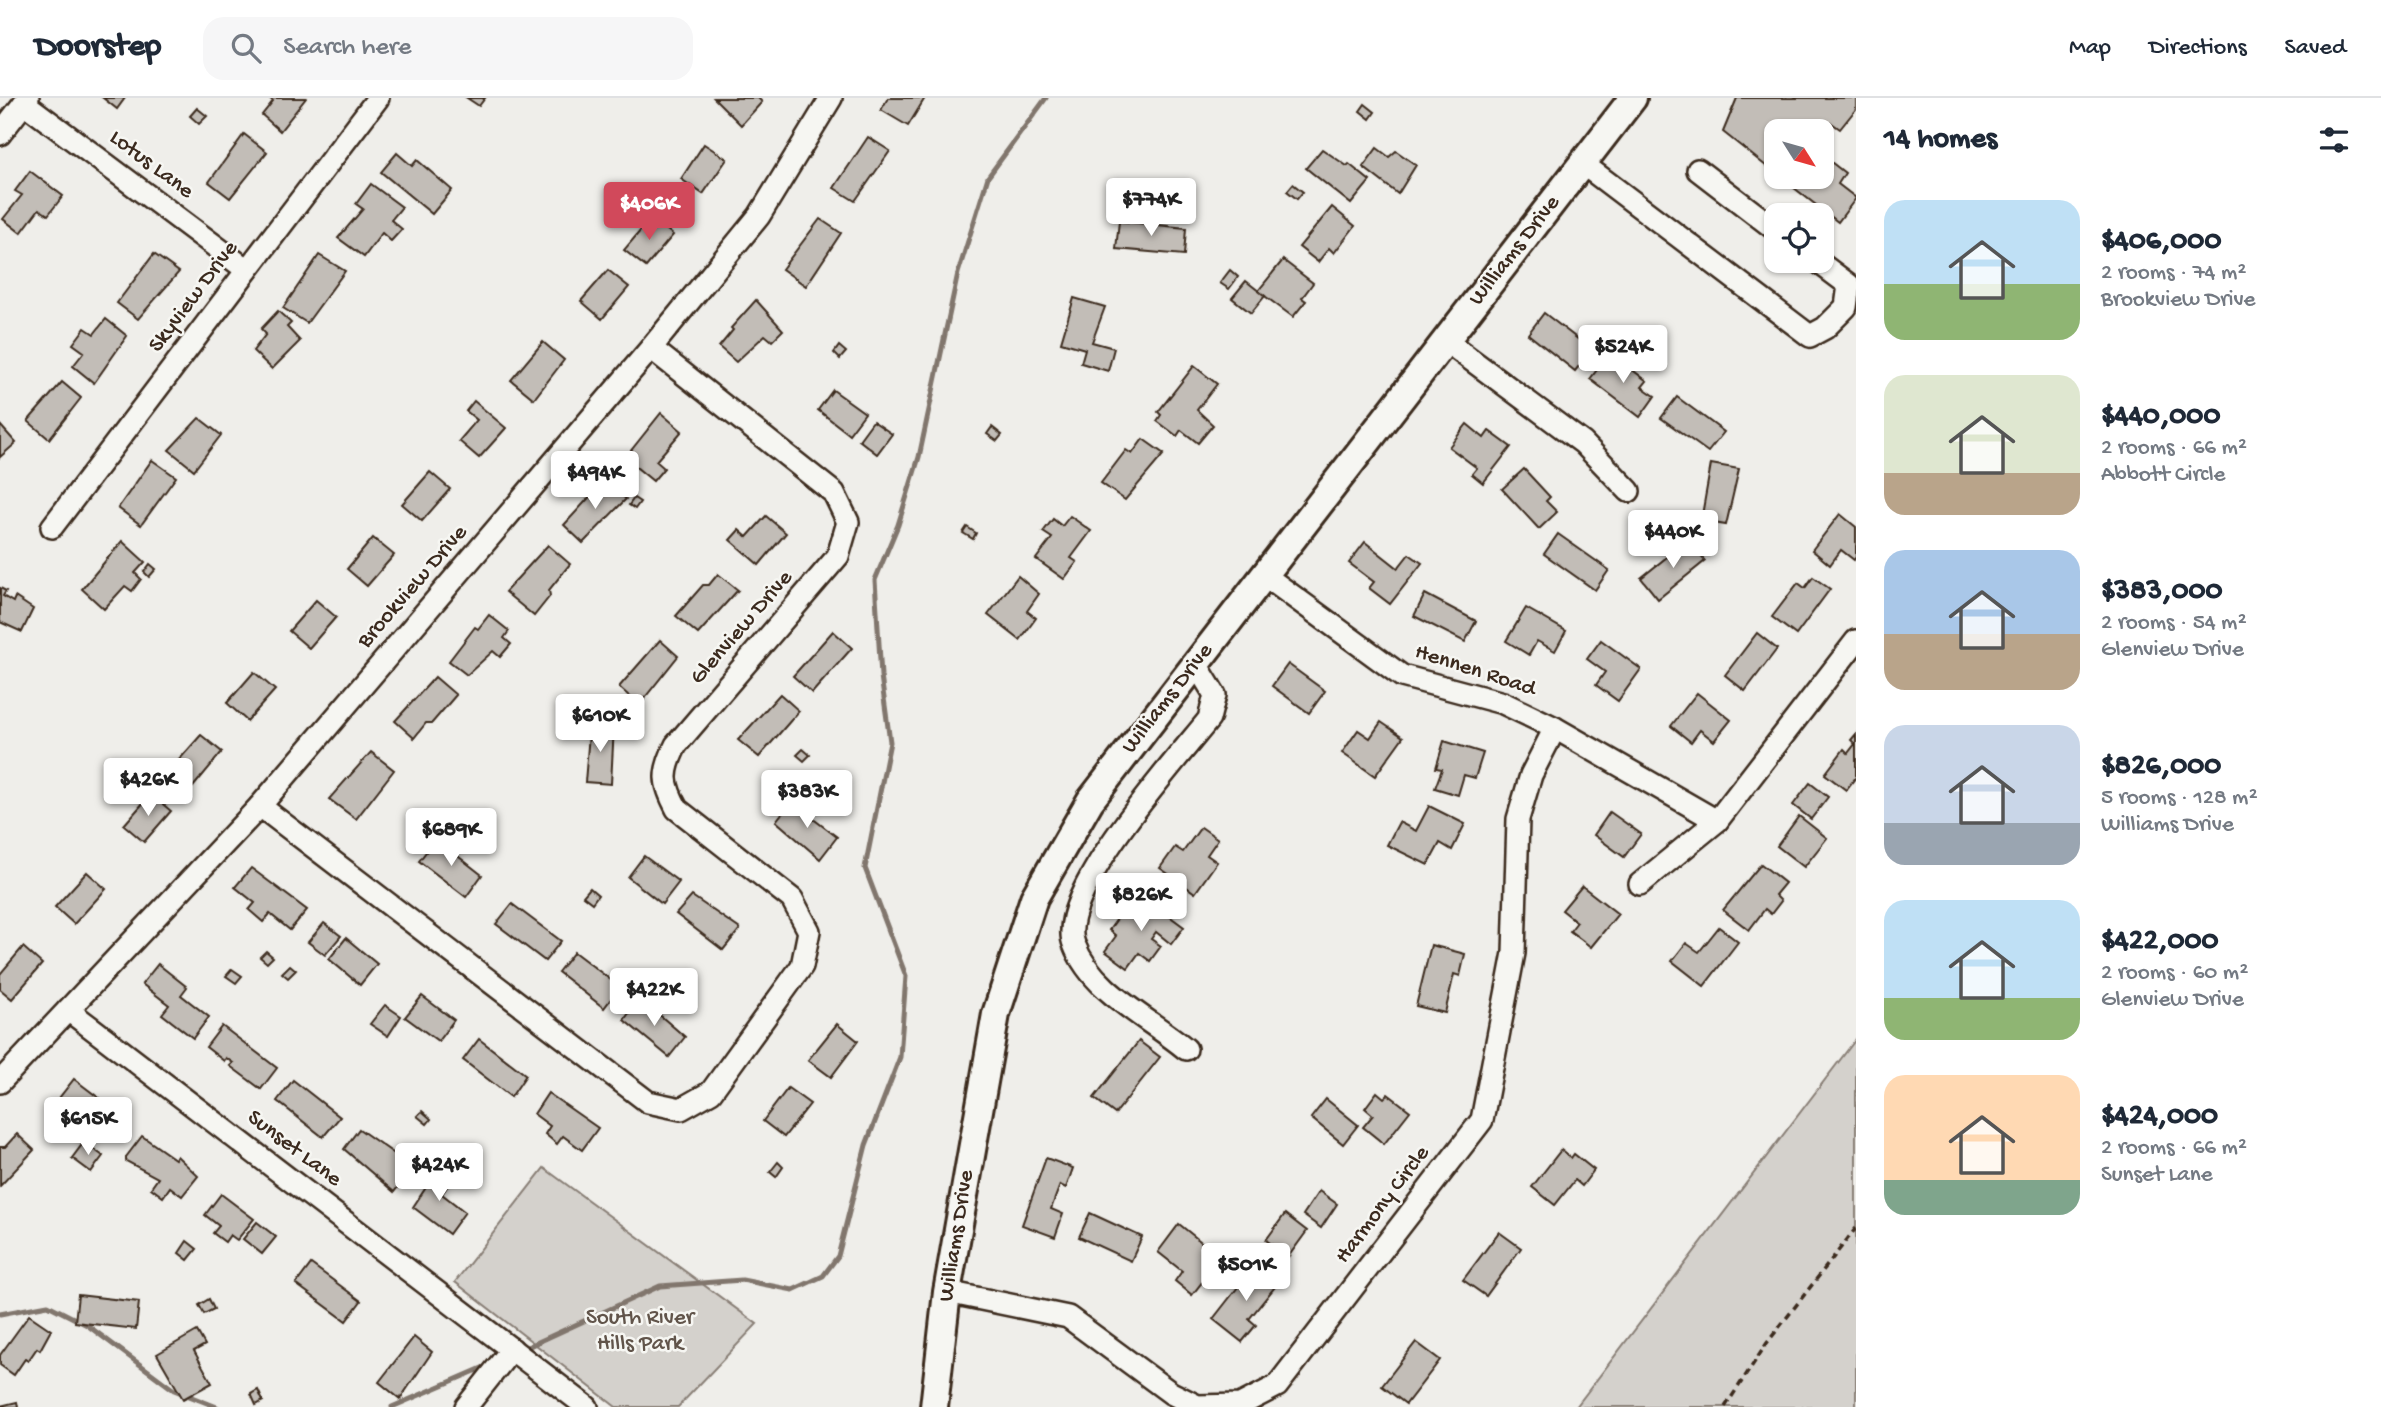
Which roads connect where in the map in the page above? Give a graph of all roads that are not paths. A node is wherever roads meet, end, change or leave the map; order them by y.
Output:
1 (378, 98) edge
2 (831, 98) edge
3 (1633, 98) edge
4 (26, 100) edge
5 (0, 134) edge
6 (1583, 164) junction
7 (1698, 170) dead end
8 (1764, 221) edge
9 (247, 270) junction
10 (1834, 272) edge
11 (1854, 284) edge
12 (1446, 341) junction
13 (651, 348) junction
14 (1629, 491) dead end
15 (52, 527) dead end
16 (1264, 575) junction
17 (1856, 641) edge
18 (1195, 664) junction
19 (1555, 728) junction
20 (260, 806) junction
21 (1717, 821) junction
22 (1640, 884) dead end
23 (68, 1010) junction
24 (1186, 1049) dead end
25 (0, 1082) edge
26 (947, 1292) junction
27 (512, 1349) junction
28 (466, 1407) edge
29 (587, 1407) edge
30 (934, 1407) edge

1 - 9 street, Skyview Drive
2 - 13 street, Brookview Drive
3 - 6 main road, Williams Drive
4 - 5 street
4 - 9 street, Lotus Lane
6 - 11 street
6 - 12 main road, Williams Drive
7 - 8 street
9 - 15 street, Skyview Drive
10 - 11 street
12 - 14 street
12 - 16 main road, Williams Drive
13 - 20 street, Brookview Drive
13 - 20 street, Glenview Drive
16 - 18 main road, Williams Drive
16 - 19 street, Hennen Road
17 - 21 street
18 - 24 street
18 - 26 main road, Williams Drive
19 - 21 street, Hennen Road
19 - 26 street, Harmony Circle
20 - 23 street, Brookview Drive
21 - 22 street
23 - 25 street, Brookview Drive
23 - 27 street, Sunset Lane
26 - 30 main road, Williams Drive
27 - 28 street
27 - 29 street, Sunset Lane

